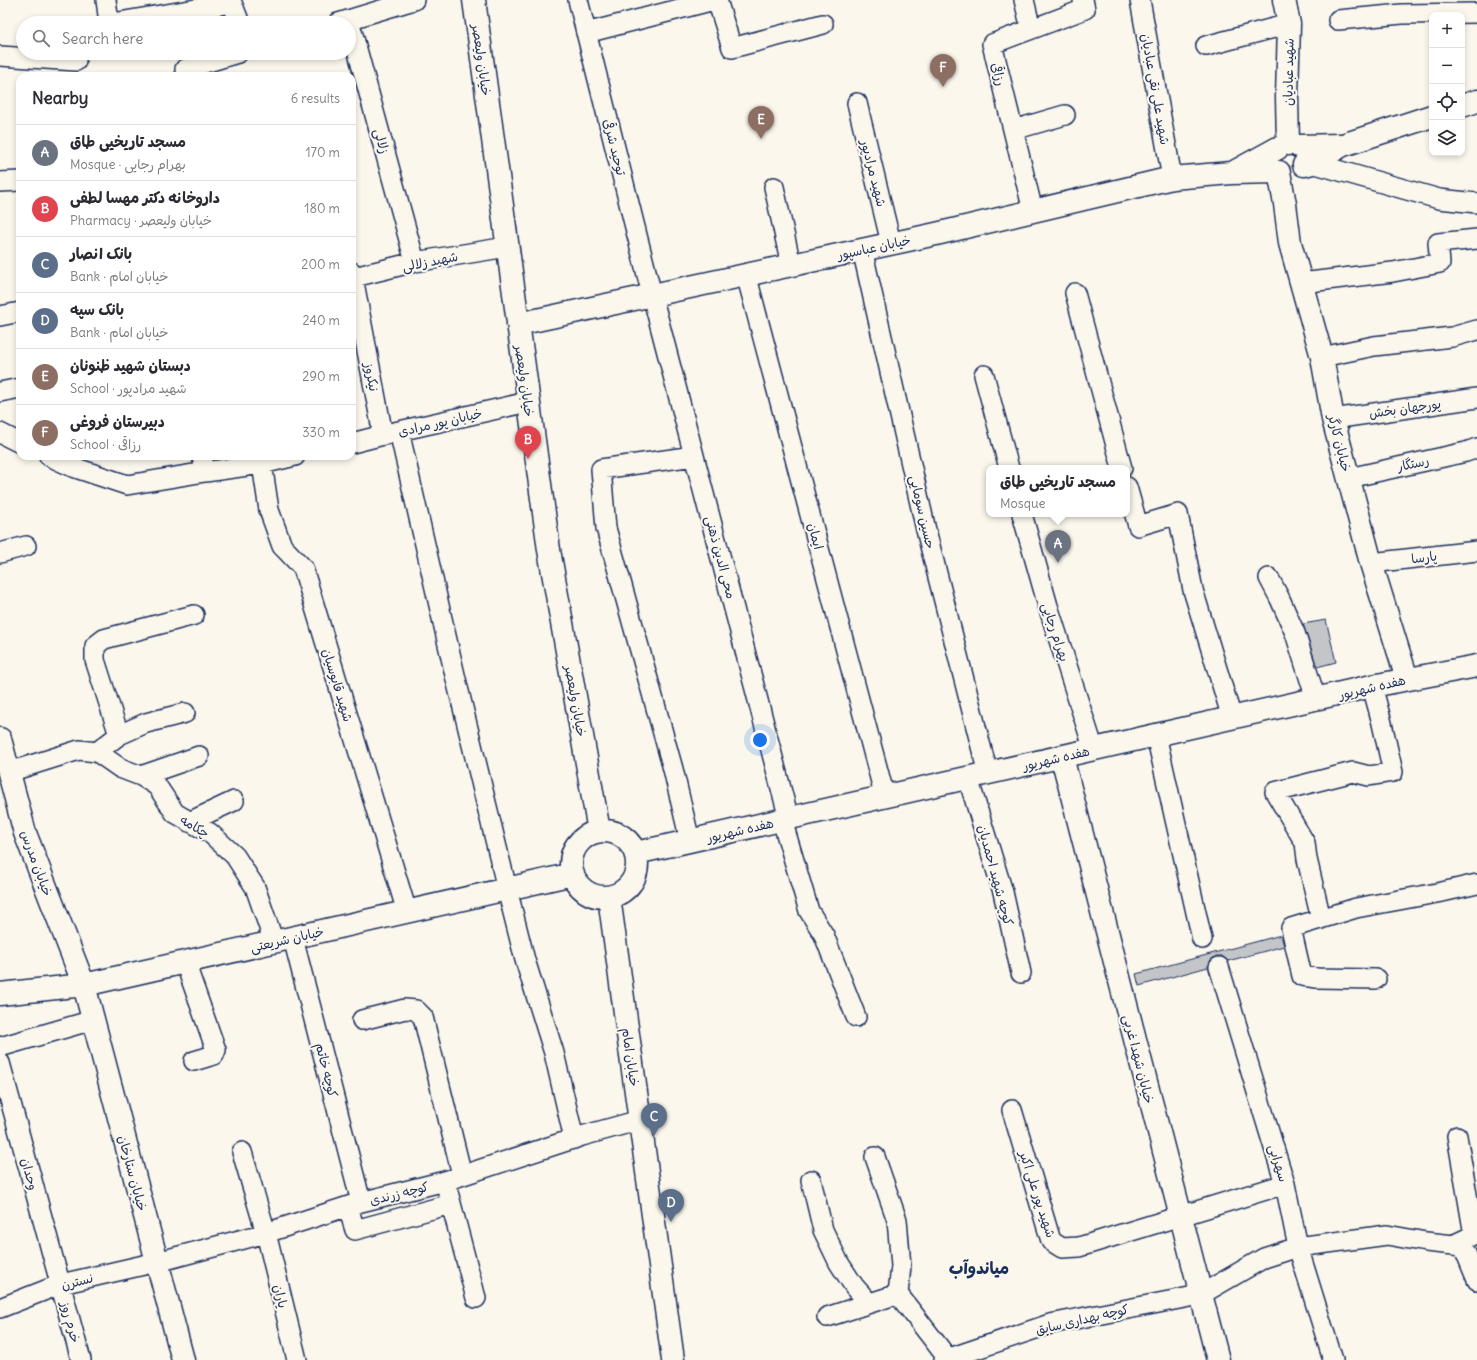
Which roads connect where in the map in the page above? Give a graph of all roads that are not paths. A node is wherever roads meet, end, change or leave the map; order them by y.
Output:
1 (106, 0) edge
2 (414, 0) edge
3 (474, 0) edge
4 (578, 0) edge
5 (714, 0) edge
6 (717, 0) edge
7 (1024, 0) edge
8 (1083, 0) edge
9 (1140, 0) edge
10 (1284, 0) edge
11 (1477, 13) edge
12 (108, 16) edge
13 (155, 16) edge
14 (237, 16) edge
15 (356, 17) edge
16 (1338, 20) dead end
17 (823, 24) dead end
18 (1289, 24) junction
19 (1031, 29) junction
20 (586, 33) junction
21 (1206, 46) dead end
22 (0, 56) edge
23 (16, 57) edge
24 (61, 60) edge
25 (215, 60) edge
26 (355, 60) edge
27 (76, 61) dead end
28 (185, 69) dead end
29 (1477, 101) edge
30 (858, 103) dead end
31 (1465, 105) edge
32 (1065, 115) dead end
33 (1429, 117) edge
34 (1013, 130) junction
35 (1294, 158) junction
36 (1172, 178) junction
37 (16, 181) edge
38 (0, 182) edge
39 (774, 187) dead end
40 (1477, 203) edge
41 (1033, 211) junction
42 (1477, 239) edge
43 (891, 243) junction
44 (507, 247) junction
45 (862, 249) junction
46 (415, 262) junction
47 (791, 265) junction
48 (356, 273) edge
49 (746, 274) junction
50 (1301, 283) junction
51 (1075, 293) dead end
52 (652, 295) junction
53 (356, 312) edge
54 (16, 313) edge
55 (0, 316) edge
56 (518, 324) junction
57 (1477, 330) edge
58 (1322, 357) junction
59 (984, 374) dead end
60 (16, 389) edge
61 (0, 392) edge
62 (1477, 398) edge
63 (528, 402) junction
64 (1333, 419) junction
65 (0, 433) edge
66 (391, 433) junction
67 (16, 440) edge
68 (356, 442) edge
69 (1477, 448) edge
70 (694, 456) junction
71 (57, 460) edge
72 (278, 460) edge
73 (204, 464) edge
74 (262, 464) junction
75 (1008, 465) edge
76 (1121, 465) edge
77 (1349, 478) junction
78 (1130, 498) edge
79 (1023, 517) edge
80 (26, 546) dead end
81 (1477, 551) edge
82 (0, 554) edge
83 (1371, 563) junction
84 (1269, 578) dead end
85 (194, 615) dead end
86 (1477, 666) edge
87 (1407, 679) junction
88 (1372, 686) junction
89 (1316, 699) junction
90 (185, 713) dead end
91 (1232, 718) junction
92 (119, 734) junction
93 (1156, 735) junction
94 (0, 738) edge
95 (1094, 750) junction
96 (97, 752) junction
97 (199, 756) dead end
98 (1062, 757) junction
99 (9, 772) junction
100 (141, 776) junction
101 (978, 776) junction
102 (885, 797) junction
103 (234, 801) dead end
104 (785, 819) junction
105 (189, 822) junction
106 (599, 831) junction
107 (690, 841) junction
108 (636, 853) junction
109 (573, 874) junction
110 (1477, 884) edge
111 (507, 889) junction
112 (609, 897) junction
113 (407, 912) junction
114 (1321, 919) junction
115 (1202, 939) dead end
116 (284, 940) junction
117 (185, 962) junction
118 (1219, 967) dead end
119 (1021, 974) dead end
120 (1376, 979) dead end
121 (84, 985) junction
122 (0, 994) edge
123 (856, 1017) dead end
124 (93, 1020) junction
125 (362, 1020) dead end
126 (0, 1047) edge
127 (194, 1061) dead end
128 (0, 1063) edge
129 (1012, 1110) dead end
130 (640, 1120) junction
131 (1457, 1136) dead end
132 (574, 1139) junction
133 (242, 1152) dead end
134 (876, 1157) dead end
135 (453, 1178) junction
136 (811, 1180) dead end
137 (1285, 1184) junction
138 (354, 1204) junction
139 (451, 1204) junction
140 (1180, 1216) junction
141 (266, 1233) junction
142 (1453, 1245) junction
143 (1298, 1247) junction
144 (157, 1262) junction
145 (1477, 1280) edge
146 (61, 1284) junction
147 (898, 1294) junction
148 (1200, 1295) junction
149 (476, 1298) dead end
150 (869, 1303) junction
151 (0, 1308) edge
152 (827, 1317) dead end
153 (81, 1360) edge
154 (183, 1360) edge
155 (297, 1360) edge
156 (673, 1360) edge
157 (947, 1360) edge
158 (1218, 1360) edge
159 (1332, 1360) edge

1 - 12 street
2 - 15 street
3 - 44 main road, خیابان ولیعصر
4 - 20 street, توحید شرقی
5 - 20 street
6 - 17 street
7 - 19 street
8 - 19 street, رزاقی
9 - 36 street, شهید علی نقی عبادیان
10 - 18 main road, شهید عبادیان
11 - 16 street
13 - 14 street
18 - 21 street
18 - 35 main road, شهید عبادیان
19 - 34 street, رزاقی
20 - 52 street, توحید شرقی
22 - 23 street
24 - 27 street
25 - 28 street
26 - 46 street, زلالی
29 - 31 main road
30 - 43 street, شهید مرادپور
32 - 34 street
33 - 35 main road, خیابان عباسپور
34 - 41 street, رزاقی
35 - 36 main road, خیابان عباسپور
35 - 40 street
35 - 50 main road, خیابان کارگر
36 - 41 main road, خیابان عباسپور
37 - 38 street
39 - 47 street
41 - 43 main road, خیابان عباسپور
42 - 50 street
43 - 45 main road, خیابان عباسپور
44 - 46 street, شهید زلالی
44 - 56 main road, خیابان ولیعصر
45 - 47 main road, خیابان عباسپور
45 - 101 street, حسین سومایی
46 - 48 street, شهید زلالی
47 - 49 main road, خیابان عباسپور
49 - 52 main road, خیابان عباسپور
49 - 102 street, ایمان
50 - 58 main road, خیابان کارگر
51 - 76 street
52 - 56 main road, خیابان عباسپور
52 - 70 street, محی الدین ذهنی
53 - 66 street, نیکروز
54 - 55 street
56 - 63 main road, خیابان ولیعصر
57 - 58 street
58 - 64 main road, خیابان کارگر
59 - 75 street
60 - 61 street
62 - 64 street, پورجهان بخش
63 - 66 street, خیابان پور مرادی
63 - 106 main road, خیابان ولیعصر
64 - 77 main road, خیابان کارگر
65 - 67 street
66 - 68 street, خیابان پور مرادی
66 - 111 street, نیکروز
69 - 77 street, رستگار
70 - 104 street, محی الدین ذهنی
70 - 107 street
71 - 73 street
72 - 74 street
73 - 74 street
74 - 113 street, شهید قابوسیان
77 - 83 main road, خیابان کارگر
78 - 91 street
79 - 95 street, بهرام رجایی
80 - 82 street
81 - 83 street, پارسا
83 - 87 main road, خیابان کارگر
84 - 89 street
85 - 92 street
86 - 87 main road, هفده شهریور
87 - 88 main road, هفده شهریور
88 - 89 main road, هفده شهریور
88 - 114 street
89 - 91 main road, هفده شهریور
90 - 92 street
91 - 93 main road, هفده شهریور
92 - 96 street
93 - 95 main road, هفده شهریور
93 - 115 street
94 - 99 main road, خیابان مدرس
95 - 98 main road, هفده شهریور
96 - 99 street
96 - 100 street, چکامه
97 - 100 street
98 - 101 main road, هفده شهریور
98 - 140 main road, خیابان شهدا غربی
99 - 121 main road, خیابان مدرس
100 - 105 street, چکامه
101 - 102 main road, هفده شهریور
101 - 119 street, کوچه شهید احمدیان
102 - 104 main road, هفده شهریور
103 - 105 street
104 - 107 main road, هفده شهریور
104 - 123 street, محی الدین ذهنی
105 - 116 street, چکامه
106 - 108 main road
106 - 109 main road
107 - 108 main road, هفده شهریور
108 - 112 main road
109 - 111 main road, خیابان شریعتی
109 - 112 main road
110 - 114 street
111 - 113 main road, خیابان شریعتی
111 - 132 street, نیکروز
112 - 130 main road, خیابان امام
113 - 116 main road, خیابان شریعتی
114 - 120 street
116 - 117 main road, خیابان شریعتی
116 - 138 street, کوچه خاتم
117 - 121 main road, خیابان شریعتی
117 - 127 street
118 - 137 street, سهرابی
121 - 122 main road, خیابان شریعتی
121 - 124 main road, خیابان ستارخان
124 - 126 street
124 - 144 main road, خیابان ستارخان
125 - 135 street
128 - 146 street, وحدان
129 - 140 street, شهید پور علی اکبر
130 - 132 street, کوچه زرندی
130 - 156 main road, خیابان امام
131 - 142 street
132 - 135 street, کوچه زرندی
133 - 141 street, یاران
134 - 147 street
135 - 138 street, کوچه زرندی
135 - 139 street
136 - 150 street
137 - 140 street, شهید پور علی اکبر
137 - 143 street, سهرابی
138 - 139 street, کوچه خاتم
138 - 141 street, کوچه زرندی
139 - 149 street
140 - 148 main road, خیابان شهدا غربی
141 - 144 street, کوچه زرندی
141 - 155 street, یاران
142 - 143 street, کوچه بهداری سابق
142 - 145 street
143 - 148 street, کوچه بهداری سابق
143 - 159 street, سهرابی
144 - 146 street, نسترن
144 - 154 main road, خیابان ستارخان
146 - 151 street, نسترن
146 - 153 street, خرم روز
147 - 150 street
147 - 157 street
148 - 157 street, کوچه بهداری سابق
148 - 158 main road, خیابان شهدا غربی
150 - 152 street

